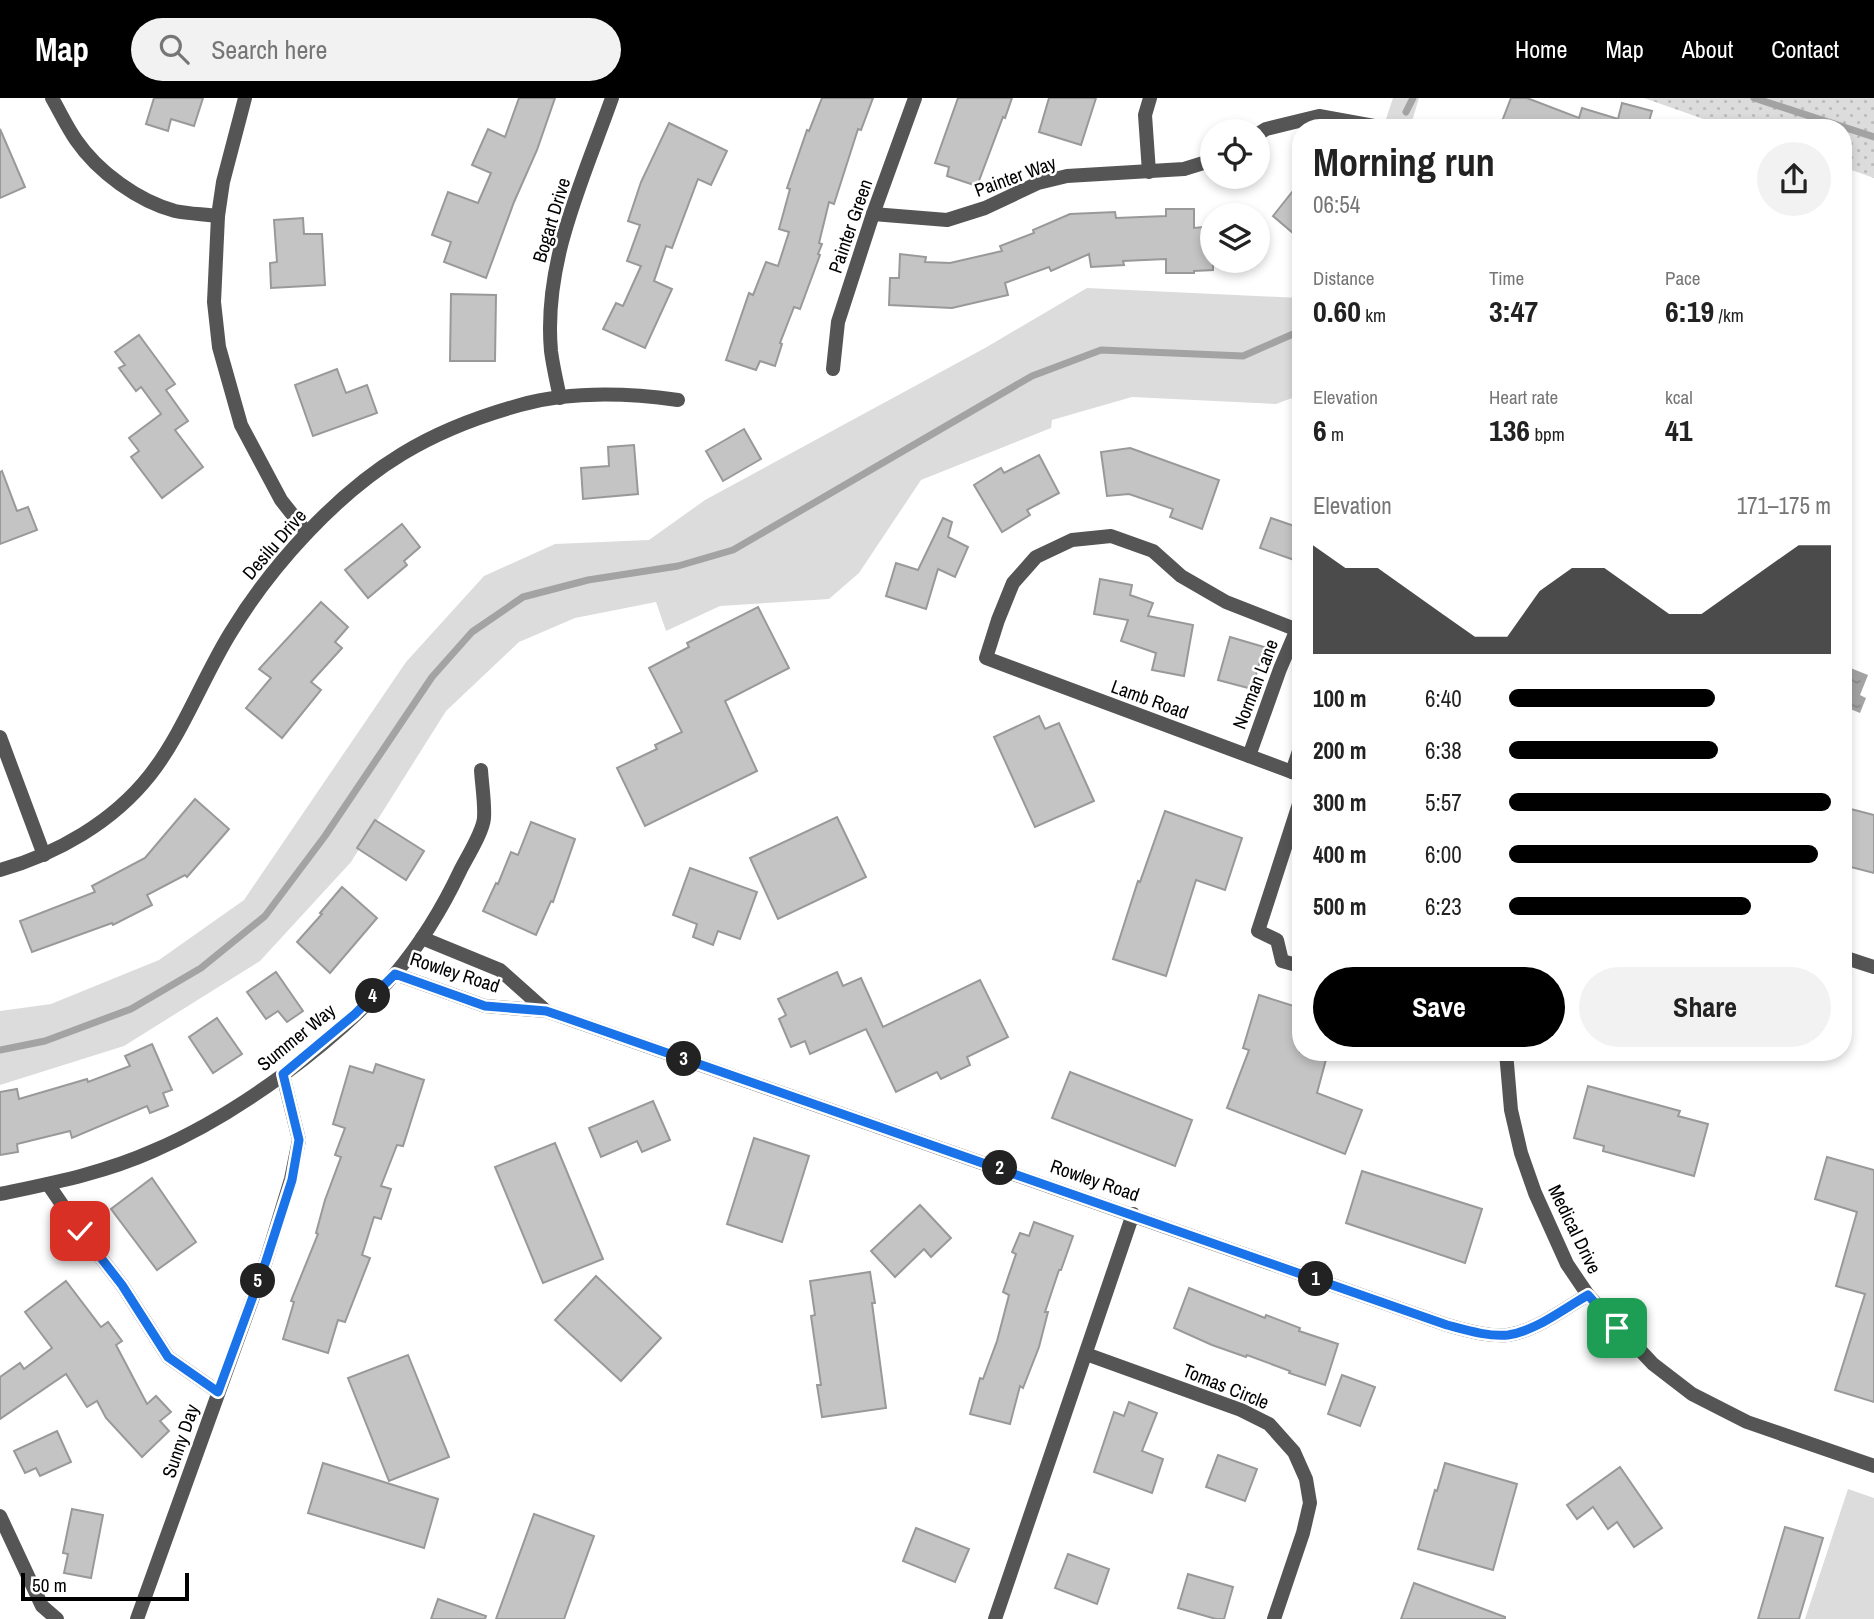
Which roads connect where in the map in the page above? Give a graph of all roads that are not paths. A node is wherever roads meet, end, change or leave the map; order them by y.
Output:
1 (52, 98) edge
2 (245, 98) edge
3 (612, 98) edge
4 (915, 98) edge
5 (1150, 98) edge
6 (1307, 119) edge
7 (1336, 119) edge
8 (1292, 123) edge
9 (1270, 128) edge
10 (1200, 164) edge
11 (1149, 172) junction
12 (873, 214) junction
13 (218, 216) junction
14 (833, 369) dead end
15 (560, 398) junction
16 (678, 400) dead end
17 (307, 533) junction
18 (1292, 626) edge
19 (1292, 643) edge
20 (0, 737) edge
21 (1249, 756) junction
22 (481, 770) dead end
23 (1292, 772) edge
24 (1292, 826) edge
25 (44, 855) junction
26 (0, 870) edge
27 (422, 938) junction
28 (1852, 960) edge
29 (1292, 964) edge
30 (1874, 967) edge
31 (395, 974) junction
32 (546, 1011) junction
33 (1507, 1061) edge
34 (283, 1074) junction
35 (48, 1184) junction
36 (0, 1194) edge
37 (1133, 1214) junction
38 (1588, 1295) junction
39 (1086, 1354) junction
40 (218, 1392) junction
41 (1874, 1466) edge
42 (0, 1516) edge
43 (57, 1619) edge
44 (137, 1619) edge
45 (995, 1619) edge
46 (1274, 1619) edge

1 - 13 street
2 - 13 street
3 - 15 street, Bogart Drive
4 - 12 street, Painter Green
5 - 11 street
6 - 7 street
8 - 9 street
10 - 11 street, Painter Way
11 - 12 street, Painter Way
12 - 14 street, Painter Green
13 - 17 street
15 - 16 street, Desilu Drive
15 - 17 street, Desilu Drive
17 - 25 street, Desilu Drive
18 - 21 street, Lamb Road
19 - 21 street, Norman Lane
20 - 25 street
21 - 23 street, Lamb Road
22 - 27 street, Summer Way
24 - 29 street
25 - 26 street, Desilu Drive
27 - 31 street, Summer Way
27 - 32 street, Rowley Road
28 - 30 street
31 - 32 street, Rowley Road
31 - 34 street, Summer Way
32 - 37 street, Rowley Road
33 - 38 street, Medical Drive
34 - 35 street, Summer Way
34 - 40 street, Sunny Day
35 - 36 street, Summer Way
35 - 40 street
37 - 38 street, Rowley Road
37 - 39 street
38 - 41 street, Medical Drive
39 - 45 street
39 - 46 street, Tomas Circle
40 - 44 street, Sunny Day
42 - 43 street

